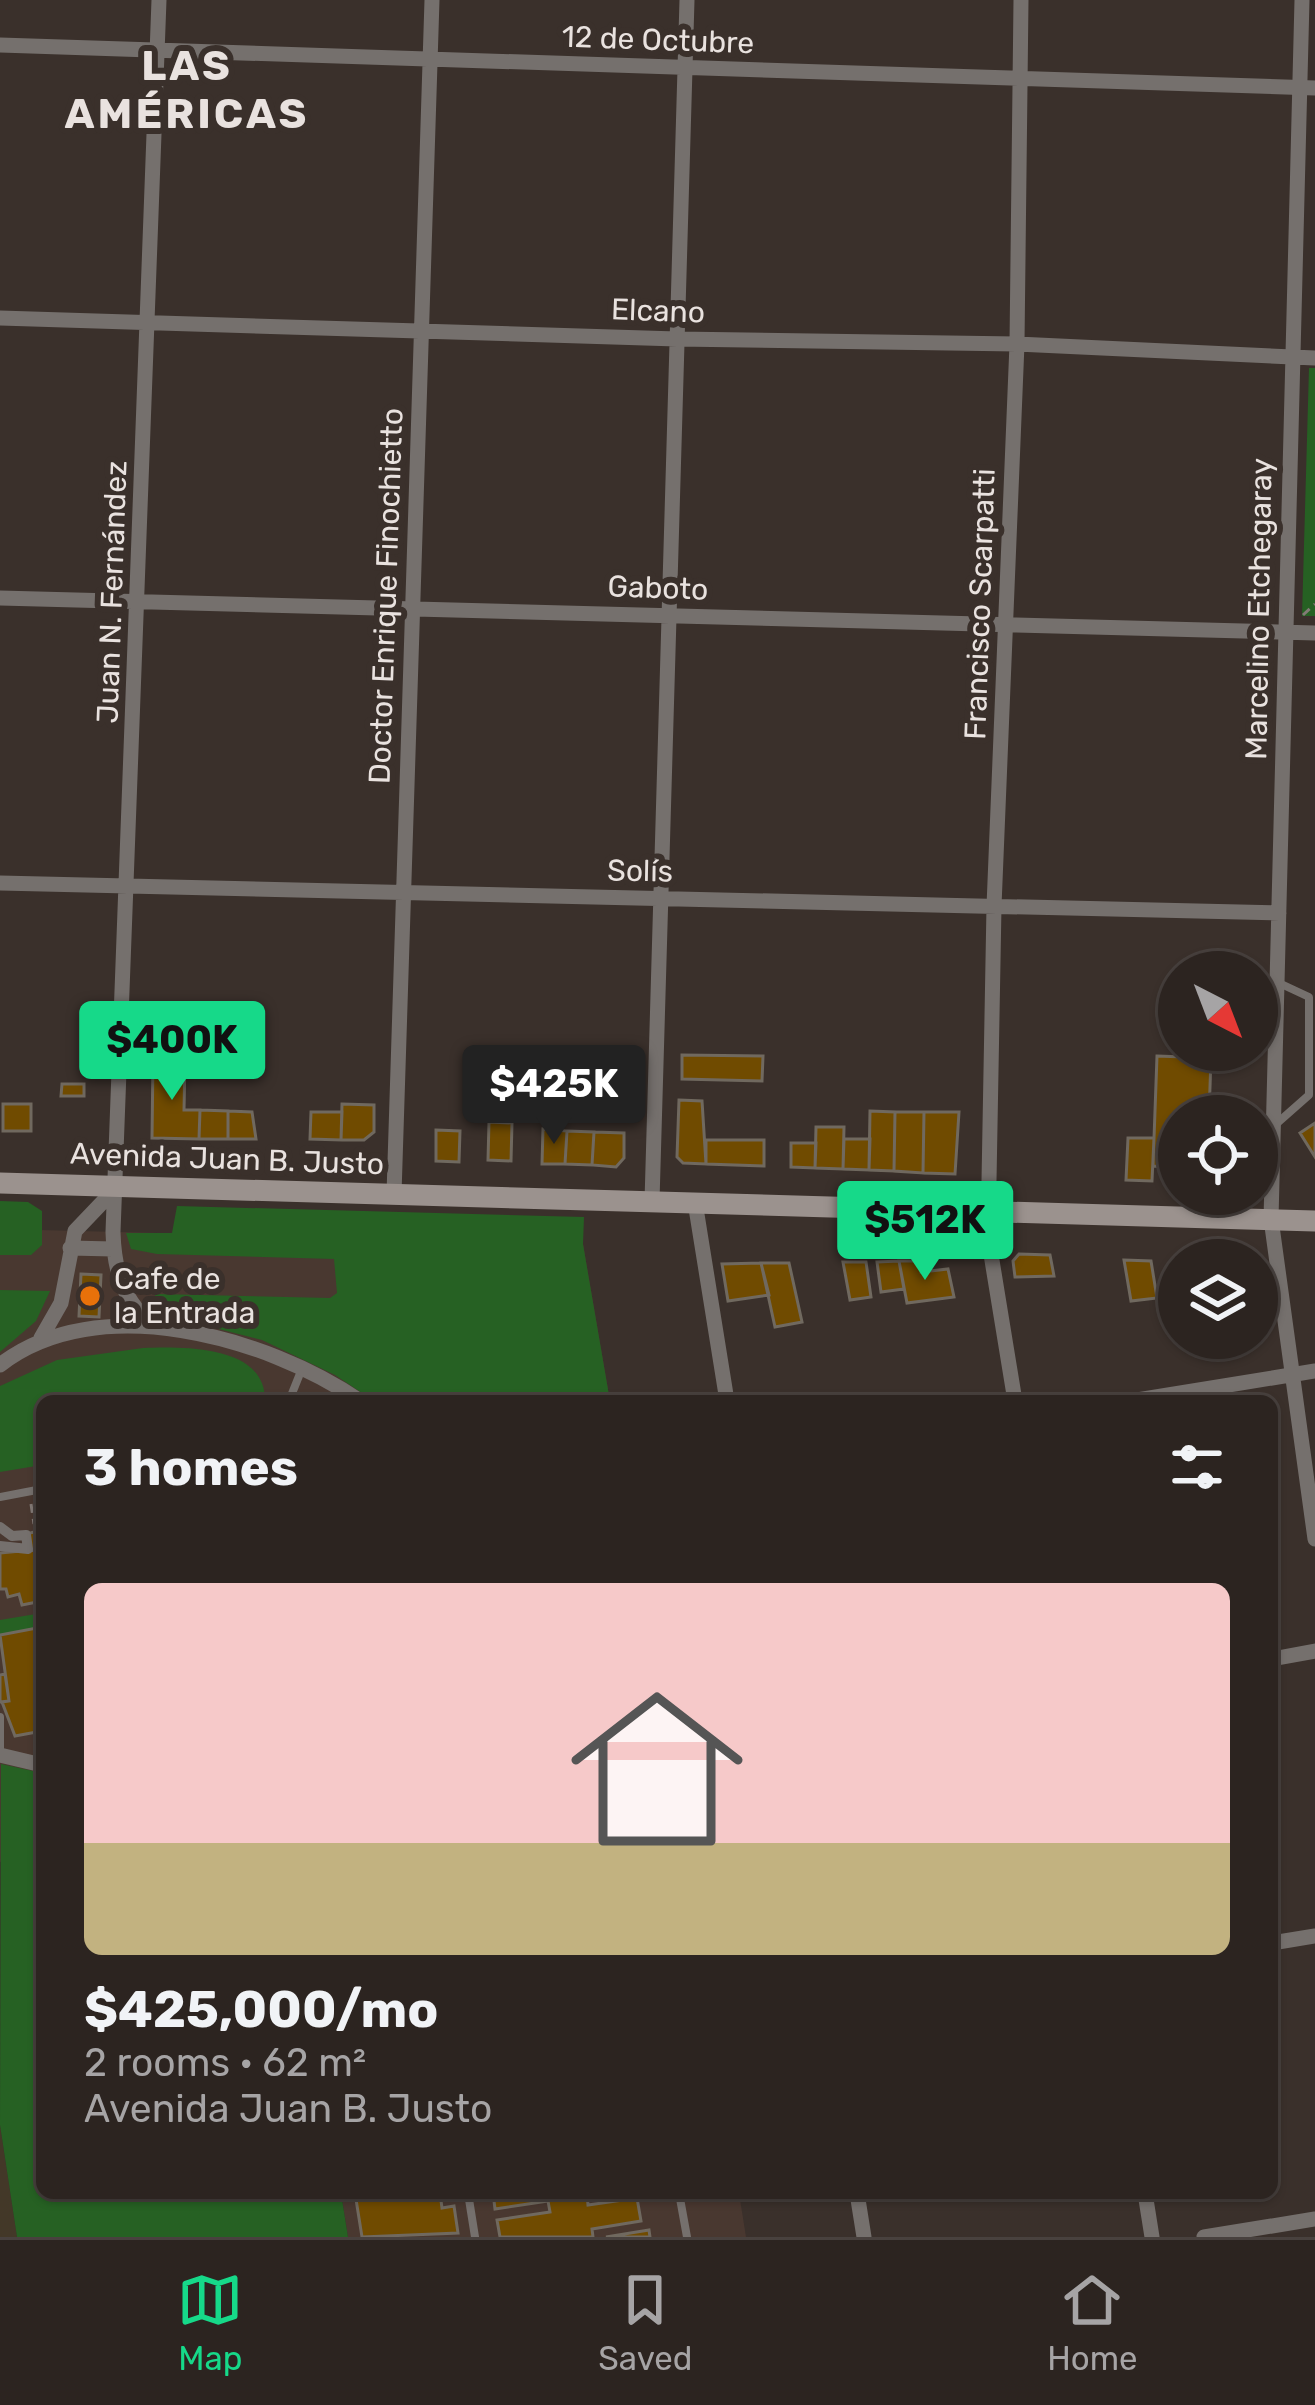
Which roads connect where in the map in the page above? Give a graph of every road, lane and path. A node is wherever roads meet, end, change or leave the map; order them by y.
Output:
1 (158, 0) edge
2 (432, 0) edge
3 (687, 0) edge
4 (1021, 0) edge
5 (1301, 0) edge
6 (0, 46) edge
7 (157, 51) junction
8 (430, 59) junction
9 (685, 68) junction
10 (1019, 78) junction
11 (1307, 88) edge
12 (0, 318) edge
13 (148, 322) junction
14 (421, 329) junction
15 (677, 339) junction
16 (1017, 344) junction
17 (1293, 357) junction
18 (1315, 358) edge
19 (0, 598) edge
20 (139, 601) junction
21 (413, 609) junction
22 (669, 615) junction
23 (1007, 628) junction
24 (1286, 632) junction
25 (1315, 633) edge
26 (0, 883) edge
27 (130, 886) junction
28 (404, 892) junction
29 (661, 898) junction
30 (994, 906) junction
31 (1279, 913) junction
32 (1278, 951) edge
33 (1278, 982) edge
34 (1278, 1122) edge
35 (159, 1160) dead end
36 (195, 1161) dead end
37 (0, 1183) edge
38 (118, 1186) junction
39 (394, 1194) junction
40 (652, 1201) junction
41 (695, 1202) junction
42 (988, 1211) junction
43 (1271, 1215) edge
44 (1271, 1220) junction
45 (1315, 1221) edge
46 (70, 1248) junction
47 (113, 1249) junction
48 (155, 1325) junction
49 (41, 1338) junction
50 (0, 1365) edge
51 (301, 1370) junction
52 (1315, 1372) edge
53 (1289, 1376) junction
54 (291, 1395) edge
55 (349, 1395) edge
56 (726, 1395) edge
57 (1014, 1395) edge
58 (1169, 1395) edge
59 (36, 1490) edge
60 (0, 1497) edge
61 (0, 1531) edge
62 (1315, 1539) edge
63 (36, 1541) edge
64 (0, 1546) edge
65 (1315, 1652) edge
66 (1278, 1658) edge
67 (0, 1717) edge
68 (0, 1755) edge
69 (36, 1764) edge
70 (1315, 1936) edge
71 (1278, 1942) edge
72 (469, 2199) edge
73 (680, 2199) edge
74 (858, 2199) edge
75 (1146, 2199) edge
76 (1315, 2218) edge
77 (475, 2237) edge
78 (687, 2237) edge
79 (864, 2237) edge
80 (1152, 2237) edge
81 (1204, 2237) edge

1 - 7 street, Juan N. Fernández
2 - 8 street, Doctor Enrique Finochietto
3 - 9 street
4 - 10 street, Francisco Scarpatti
5 - 11 street, Marcelino Etchegaray
6 - 7 street, 12 de Octubre
7 - 8 street, 12 de Octubre
7 - 13 street, Juan N. Fernández
8 - 9 street, 12 de Octubre
8 - 14 street, Doctor Enrique Finochietto
9 - 10 street, 12 de Octubre
9 - 15 street
10 - 11 street, 12 de Octubre
10 - 16 street, Francisco Scarpatti
11 - 17 street, Marcelino Etchegaray
12 - 13 street, Elcano
13 - 14 street, Elcano
13 - 20 street, Juan N. Fernández
14 - 15 street, Elcano
14 - 21 street, Doctor Enrique Finochietto
15 - 16 street, Elcano
15 - 22 street
16 - 17 street, Elcano
16 - 23 street, Francisco Scarpatti
17 - 18 street, Elcano
17 - 24 street, Marcelino Etchegaray
19 - 20 street, Gaboto
20 - 21 street, Gaboto
20 - 27 street, Juan N. Fernández
21 - 22 street, Gaboto
21 - 28 street, Doctor Enrique Finochietto
22 - 23 street, Gaboto
22 - 29 street
23 - 24 street, Gaboto
23 - 30 street, Francisco Scarpatti
24 - 25 street, Gaboto
24 - 31 street, Marcelino Etchegaray
26 - 27 street, Solís
27 - 28 street, Solís
27 - 38 street, Juan N. Fernández
28 - 29 street, Solís
28 - 39 street, Doctor Enrique Finochietto
29 - 30 street, Solís
29 - 40 street
30 - 31 street, Solís
30 - 42 street, Francisco Scarpatti
31 - 32 street, Marcelino Etchegaray
33 - 34 lane
35 - 36 path
37 - 38 main road, Avenida Juan B. Justo
38 - 39 main road, Avenida Juan B. Justo
38 - 46 street
38 - 47 street, Juan N. Fernández
39 - 40 main road, Avenida Juan B. Justo
40 - 41 main road, Avenida Juan B. Justo
41 - 42 main road, Avenida Juan B. Justo
41 - 56 street
42 - 44 main road, Avenida Juan B. Justo
42 - 57 street, Francisco Scarpatti
43 - 44 street, Marcelino Etchegaray
44 - 45 main road, Avenida Juan B. Justo
44 - 53 street, Marcelino Etchegaray
46 - 47 street
46 - 49 street
47 - 48 street
48 - 49 street
48 - 51 street
49 - 50 street
51 - 54 lane
51 - 55 street
52 - 53 street
53 - 58 street
53 - 62 street, Marcelino Etchegaray
59 - 60 lane
61 - 63 street
61 - 64 street
65 - 66 street
67 - 68 lane
68 - 69 street
70 - 71 street
72 - 77 lane
73 - 78 lane
74 - 79 street
75 - 80 street
76 - 81 street

